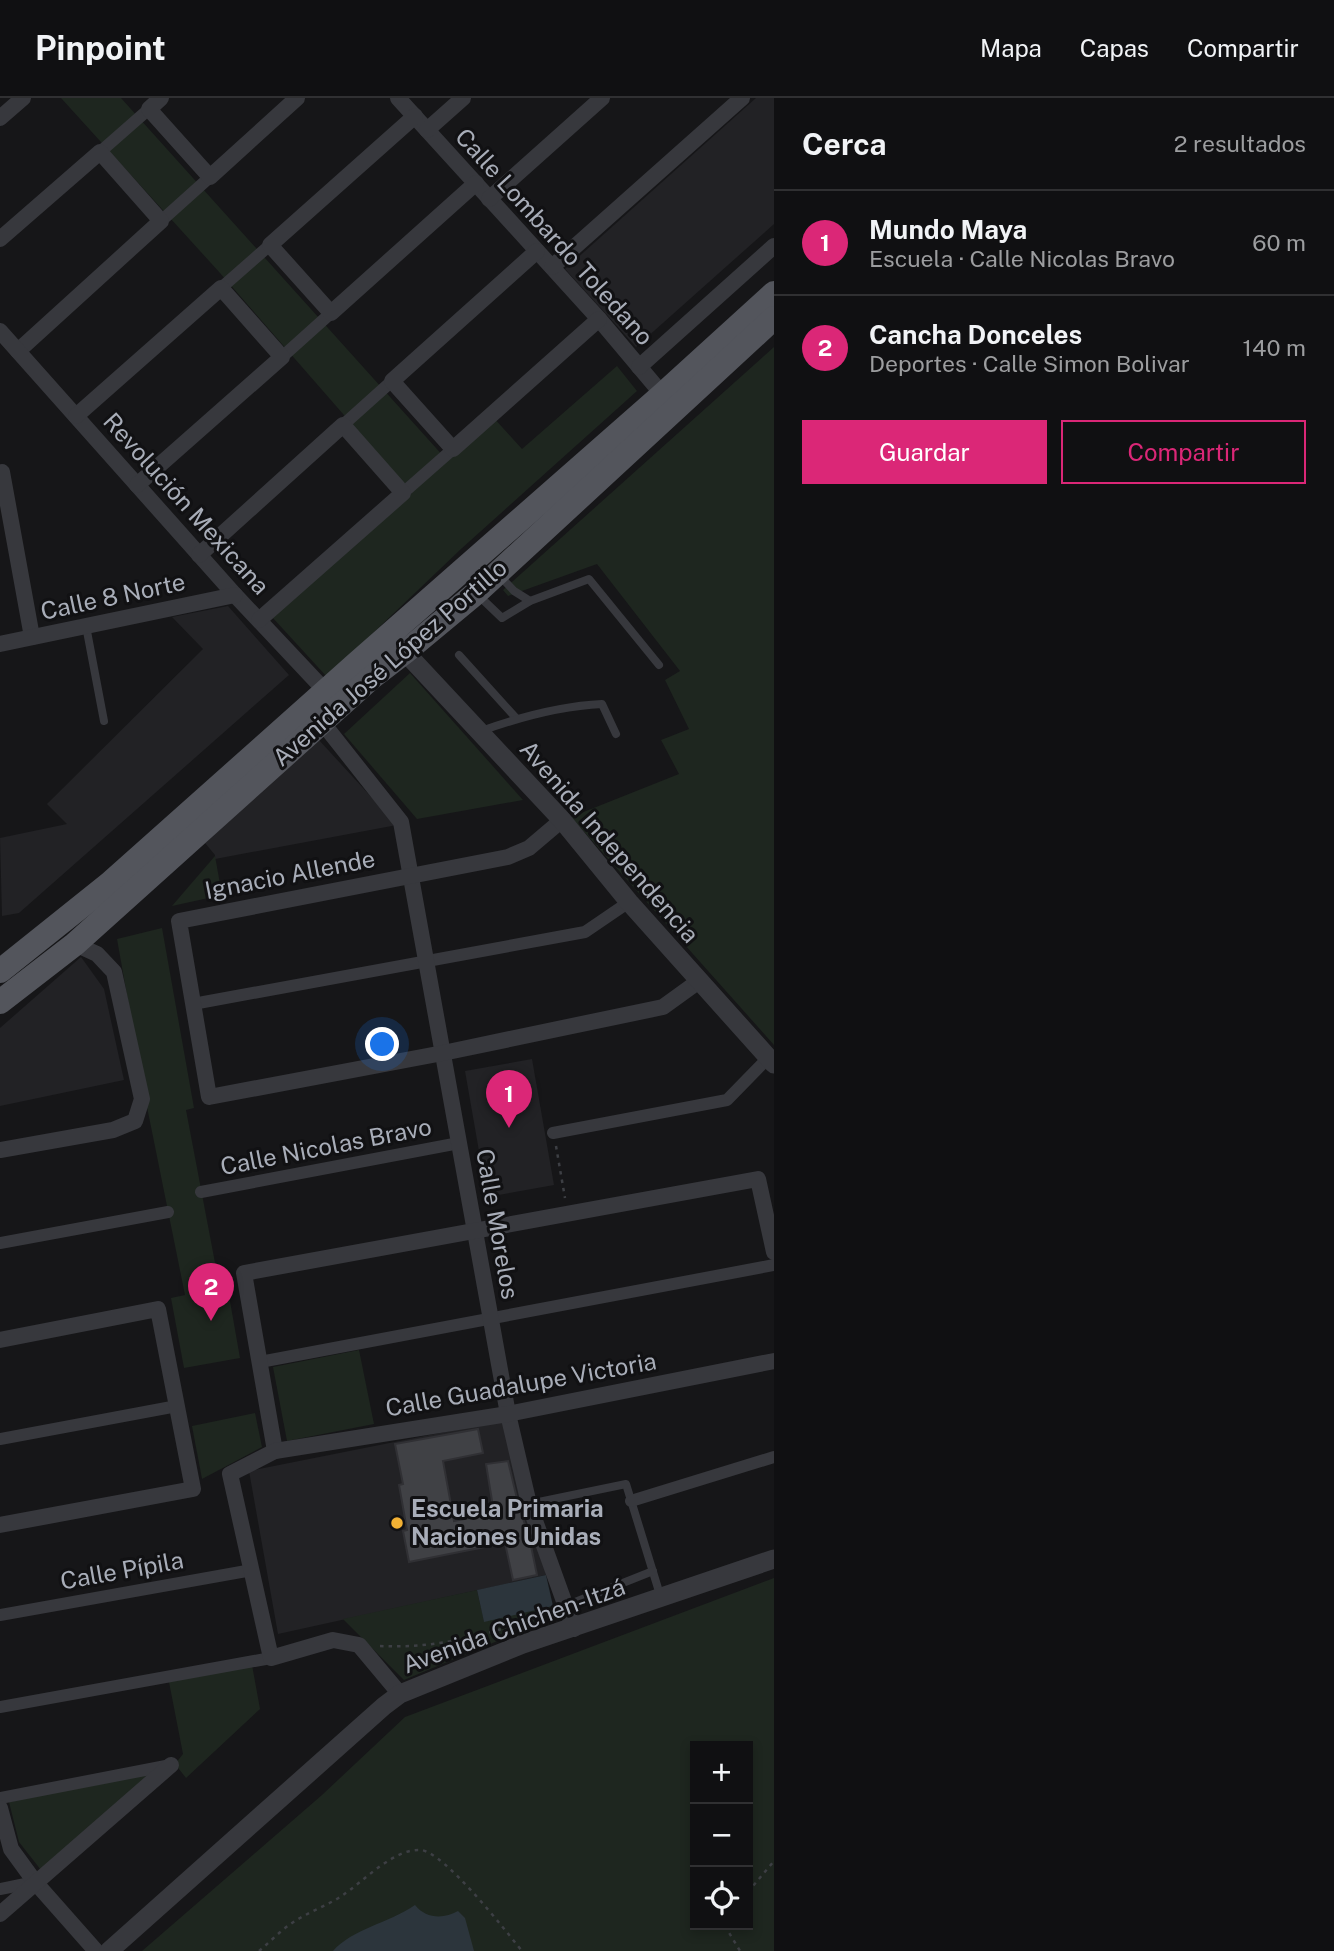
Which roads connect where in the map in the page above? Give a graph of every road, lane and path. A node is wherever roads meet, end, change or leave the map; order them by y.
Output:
1 (23, 98) edge
2 (297, 98) edge
3 (398, 98) edge
4 (463, 98) edge
5 (602, 98) edge
6 (736, 100) edge
7 (155, 103) edge
8 (415, 116) junction
9 (0, 118) edge
10 (427, 130) junction
11 (100, 152) junction
12 (209, 177) junction
13 (475, 183) junction
14 (489, 199) junction
15 (161, 221) junction
16 (0, 239) edge
17 (270, 245) junction
18 (774, 246) edge
19 (537, 251) junction
20 (552, 267) junction
21 (221, 288) junction
22 (774, 293) edge
23 (331, 313) junction
24 (774, 318) edge
25 (599, 319) junction
26 (0, 331) edge
27 (18, 351) junction
28 (282, 356) junction
29 (639, 366) junction
30 (392, 381) junction
31 (668, 402) junction
32 (76, 416) junction
33 (343, 425) junction
34 (453, 449) junction
35 (2, 472) edge
36 (137, 485) junction
37 (403, 493) junction
38 (199, 555) junction
39 (497, 573) junction
40 (476, 593) junction
41 (235, 595) junction
42 (530, 601) junction
43 (259, 620) junction
44 (86, 626) junction
45 (32, 637) junction
46 (0, 644) edge
47 (405, 652) junction
48 (459, 655) dead end
49 (659, 665) dead end
50 (324, 707) junction
51 (516, 718) junction
52 (104, 721) dead end
53 (478, 732) junction
54 (616, 734) dead end
55 (562, 820) junction
56 (411, 875) junction
57 (629, 902) junction
58 (75, 944) junction
59 (426, 960) junction
60 (1, 965) edge
61 (699, 981) junction
62 (23, 984) junction
63 (0, 1002) edge
64 (193, 1004) junction
65 (0, 1008) edge
66 (443, 1054) junction
67 (771, 1061) edge
68 (553, 1133) joint
69 (459, 1143) junction
70 (0, 1150) edge
71 (201, 1192) dead end
72 (168, 1212) dead end
73 (568, 1214) junction
74 (475, 1230) junction
75 (0, 1243) edge
76 (774, 1252) edge
77 (774, 1265) edge
78 (491, 1319) junction
79 (0, 1339) edge
80 (774, 1361) edge
81 (260, 1362) junction
82 (177, 1406) junction
83 (508, 1413) junction
84 (0, 1438) edge
85 (275, 1451) junction
86 (774, 1457) edge
87 (631, 1501) junction
88 (529, 1504) junction
89 (0, 1525) edge
90 (774, 1559) edge
91 (252, 1570) junction
92 (653, 1571) junction
93 (661, 1598) junction
94 (564, 1606) junction
95 (0, 1615) edge
96 (574, 1629) junction
97 (359, 1645) junction
98 (271, 1658) junction
99 (400, 1694) junction
100 (0, 1707) edge
101 (171, 1765) joint
102 (0, 1798) edge
103 (0, 1808) edge
104 (774, 1861) edge
105 (35, 1882) junction
106 (753, 1886) edge
107 (0, 1889) edge
108 (0, 1914) edge
109 (728, 1930) edge
110 (96, 1951) edge
111 (109, 1951) edge
112 (259, 1951) edge
113 (522, 1951) edge
114 (740, 1951) edge

1 - 9 street
2 - 12 street
3 - 8 street, Calle Lombardo Toledano
4 - 10 street
5 - 14 street
6 - 20 street
7 - 11 street
7 - 12 street
8 - 10 street, Calle Lombardo Toledano
8 - 17 street
10 - 13 street, Calle Lombardo Toledano
11 - 15 street
11 - 16 street
12 - 15 street
13 - 14 street, Calle Lombardo Toledano
13 - 23 street
14 - 19 street, Calle Lombardo Toledano
15 - 27 street
17 - 21 street
17 - 23 street
18 - 29 street
19 - 20 street, Calle Lombardo Toledano
19 - 30 street
20 - 25 street, Calle Lombardo Toledano
21 - 28 street
21 - 32 street
22 - 31 main road, Avenida José López Portillo
23 - 28 street
24 - 31 main road, Avenida José López Portillo
25 - 29 street, Calle Lombardo Toledano
25 - 34 street
26 - 27 street, Revolución Mexicana
27 - 32 street, Revolución Mexicana
28 - 36 street
29 - 31 street, Calle Lombardo Toledano
30 - 33 street
30 - 34 street
31 - 39 main road, Avenida José López Portillo
31 - 50 main road, Avenida José López Portillo
32 - 36 street, Revolución Mexicana
33 - 37 street
33 - 38 street
34 - 37 street
35 - 45 street
36 - 38 street, Revolución Mexicana
37 - 43 street
38 - 41 street, Revolución Mexicana
39 - 40 main road, Avenida José López Portillo
39 - 42 lane
40 - 42 lane
40 - 47 main road, Avenida José López Portillo
41 - 43 street, Revolución Mexicana
41 - 44 street, Calle 8 Norte
42 - 49 lane
43 - 50 street, Revolución Mexicana
44 - 45 street, Calle 8 Norte
44 - 52 lane
45 - 46 street, Calle 8 Norte
47 - 50 main road, Avenida José López Portillo
47 - 53 street, Avenida Independencia
48 - 51 lane
50 - 56 street, Calle Morelos
50 - 58 main road, Avenida José López Portillo
50 - 60 main road, Avenida José López Portillo
51 - 53 lane
51 - 54 lane
53 - 55 street, Avenida Independencia
55 - 56 street, Ignacio Allende
55 - 57 street, Avenida Independencia
56 - 59 street, Calle Morelos
56 - 64 street, Ignacio Allende
57 - 59 street
57 - 61 street, Avenida Independencia
58 - 62 main road, Avenida José López Portillo
58 - 70 street
59 - 64 street
59 - 66 street, Calle Morelos
61 - 66 street
61 - 67 street, Avenida Independencia
62 - 63 main road, Avenida José López Portillo
62 - 65 main road
64 - 66 street
66 - 69 street, Calle Morelos
67 - 68 street
68 - 73 path
69 - 71 street, Calle Nicolas Bravo
69 - 74 street, Calle Morelos
72 - 75 street
73 - 74 street
73 - 76 street
74 - 78 street, Calle Morelos
74 - 81 street
77 - 78 street
78 - 81 street
78 - 83 street, Calle Morelos
79 - 82 street
80 - 83 street, Calle Guadalupe Victoria
81 - 85 street
82 - 84 street
82 - 89 street
83 - 85 street, Calle Guadalupe Victoria
83 - 88 street, Calle Morelos
85 - 91 street, Calle Guadalupe Victoria
86 - 87 street
87 - 88 lane
87 - 92 lane
88 - 94 street, Calle Morelos
90 - 93 street, Avenida Chichen-Itzá
91 - 95 street, Calle Pípila
91 - 98 street
92 - 93 lane
92 - 94 lane
93 - 96 street, Avenida Chichen-Itzá
94 - 96 street, Calle Morelos
94 - 97 path
96 - 99 street, Avenida Chichen-Itzá
97 - 98 street
97 - 99 street
98 - 100 street
99 - 111 street, Avenida Chichen-Itzá
101 - 102 street
101 - 105 street
103 - 105 street
104 - 106 path
105 - 107 street
105 - 108 street
105 - 110 street
109 - 114 path
112 - 113 path

